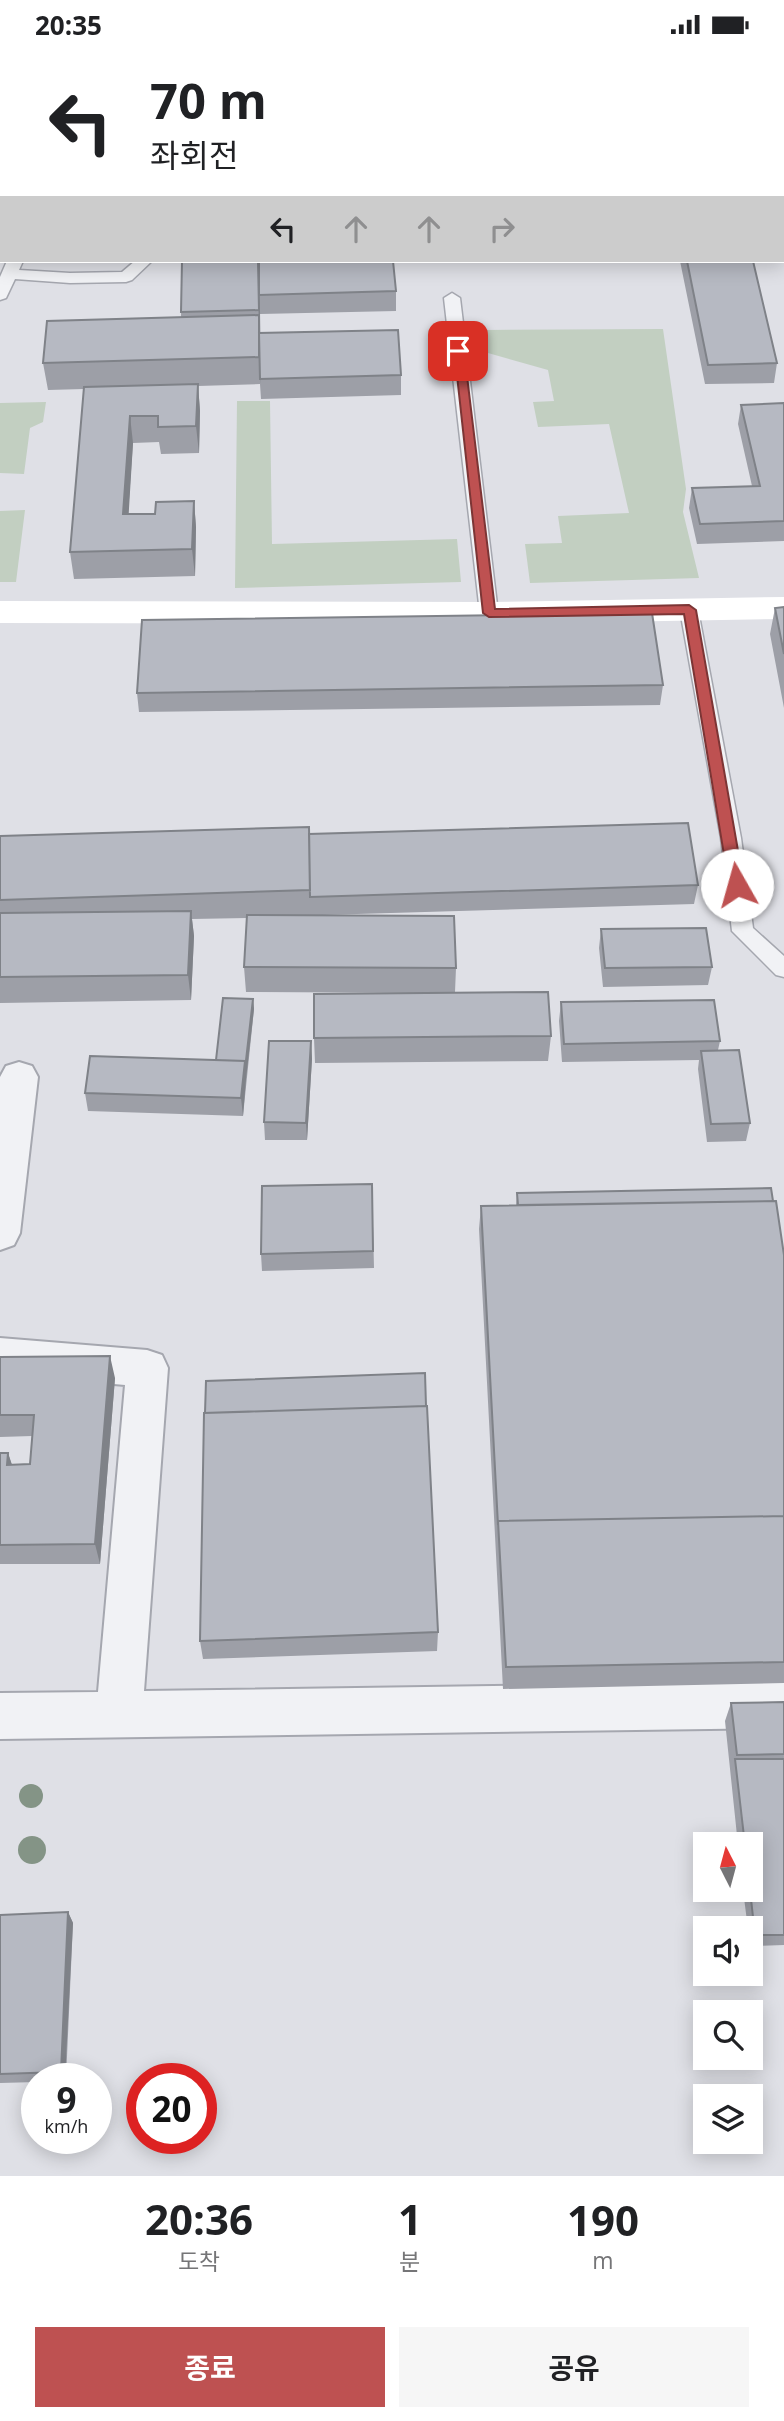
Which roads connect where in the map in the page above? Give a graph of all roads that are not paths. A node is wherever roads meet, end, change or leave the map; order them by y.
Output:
1 (142, 263) edge
2 (12, 267) edge
3 (0, 295) edge
4 (452, 298) dead end
5 (784, 608) edge
6 (689, 610) junction
7 (0, 612) edge
8 (489, 613) junction
9 (784, 969) edge
10 (19, 1077) dead end
11 (0, 1233) edge
12 (0, 1356) edge
13 (784, 1705) edge
14 (0, 1716) edge
15 (119, 1716) junction

1 - 2 lane
2 - 3 lane
4 - 8 lane
5 - 6 street
6 - 8 street
6 - 9 lane
7 - 8 street
10 - 11 street
12 - 15 street
13 - 15 street
14 - 15 street

